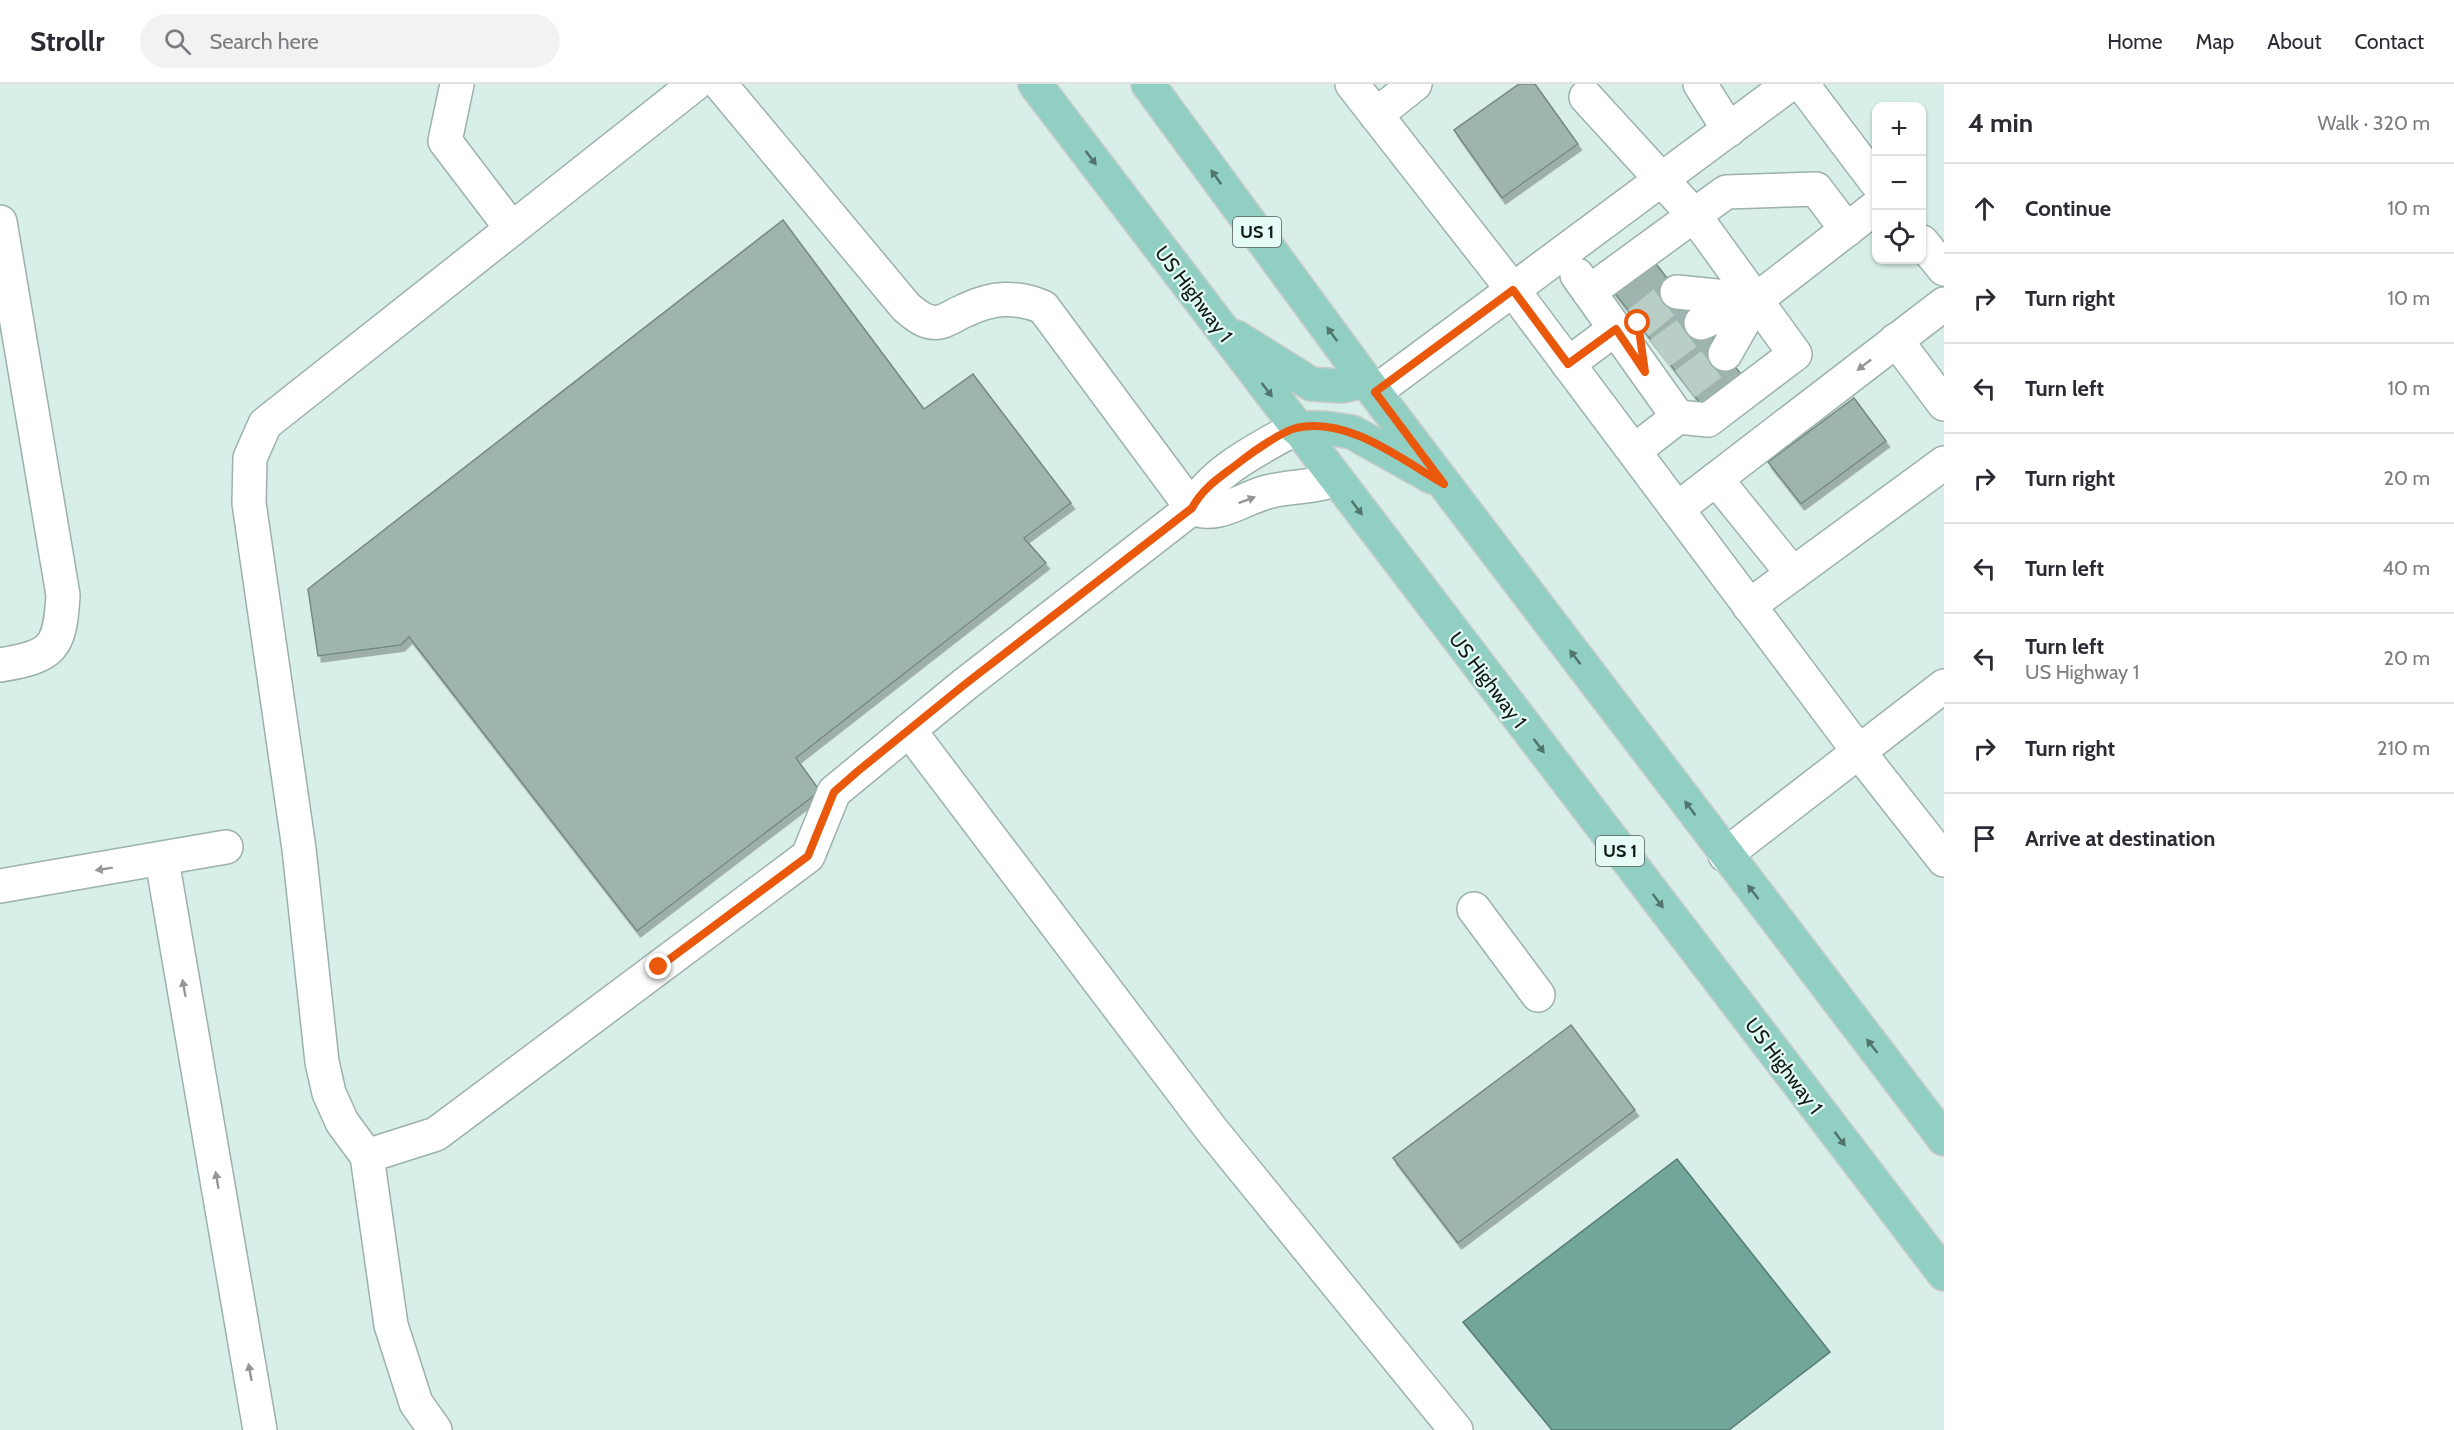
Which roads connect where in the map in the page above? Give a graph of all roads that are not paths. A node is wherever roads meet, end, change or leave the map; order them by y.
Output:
1 (457, 84) edge
2 (695, 84) edge
3 (720, 84) edge
4 (1035, 84) edge
5 (1148, 84) edge
6 (1352, 84) edge
7 (1415, 84) edge
8 (1700, 84) edge
9 (1790, 84) edge
10 (1802, 84) edge
11 (1586, 96) dead end
12 (1376, 115) junction
13 (1729, 130) junction
14 (1872, 177) edge
15 (1661, 179) junction
16 (1872, 210) edge
17 (1694, 215) junction
18 (0, 222) edge
19 (512, 229) junction
20 (1847, 230) junction
21 (1926, 247) edge
22 (1562, 254) junction
23 (1944, 269) edge
24 (1513, 290) junction
25 (1589, 292) junction
26 (1677, 292) tunnel mouth
27 (1756, 300) junction
28 (1944, 304) edge
29 (1701, 323) tunnel mouth
30 (1627, 326) junction
31 (1219, 327) junction
32 (1896, 340) junction
33 (1725, 354) tunnel mouth
34 (1653, 362) junction
35 (1568, 364) junction
36 (1685, 384) dead end
37 (1371, 386) junction
38 (1944, 404) edge
39 (1678, 417) junction
40 (1296, 428) junction
41 (1634, 451) junction
42 (1944, 463) edge
43 (1716, 479) junction
44 (1335, 480) junction
45 (1444, 484) junction
46 (1192, 508) junction
47 (1677, 509) junction
48 (1793, 574) junction
49 (1749, 606) junction
50 (0, 665) edge
51 (1944, 686) edge
52 (909, 730) junction
53 (1859, 752) junction
54 (226, 847) dead end
55 (1725, 855) junction
56 (162, 860) junction
57 (1944, 860) edge
58 (0, 886) edge
59 (1474, 909) dead end
60 (1538, 995) dead end
61 (1944, 1139) edge
62 (367, 1156) junction
63 (1944, 1274) edge
64 (260, 1430) edge
65 (435, 1430) edge
66 (1456, 1430) edge

1 - 19 lane
2 - 19 lane
3 - 46 lane
4 -> 31 main road, US Highway 1 / US 1
37 -> 5 main road, US 1
6 - 12 lane
7 - 12 lane
8 - 13 lane
9 - 13 lane
10 - 14 lane
11 - 15 lane
12 - 24 lane
13 - 15 lane
15 - 17 lane
15 - 22 lane
16 - 20 lane
17 - 20 lane
17 - 25 lane
17 - 27 lane
18 - 50 lane
19 - 62 lane
20 - 27 lane
21 - 23 lane
22 - 24 lane
22 - 25 lane
24 - 35 lane
24 - 37 lane
25 - 30 lane
26 - 27 lane
27 - 29 lane
27 - 33 lane
27 - 39 lane
28 - 32 lane
30 - 34 lane
30 - 35 lane
31 - 37 main road
31 -> 40 main road, US Highway 1 / US 1
32 - 38 lane
32 -> 43 lane
34 - 36 lane
34 - 39 lane
35 - 41 lane
37 - 45 main road, US 1
39 - 41 lane
40 - 44 main road, US Highway 1 / US 1
40 - 45 main road
40 - 46 lane
41 - 47 lane
42 - 48 lane
43 - 47 lane
43 - 48 lane
46 -> 44 lane
44 -> 63 main road, US Highway 1 / US 1
55 -> 45 main road, US 1
46 - 52 lane
47 - 49 lane
48 - 49 lane
49 - 53 lane
51 - 53 lane
52 - 62 lane
52 - 66 lane
53 - 55 lane
53 - 57 lane
54 - 56 lane
61 -> 55 main road, US 1
56 -> 58 lane
64 -> 56 lane
59 - 60 lane
62 - 65 lane

